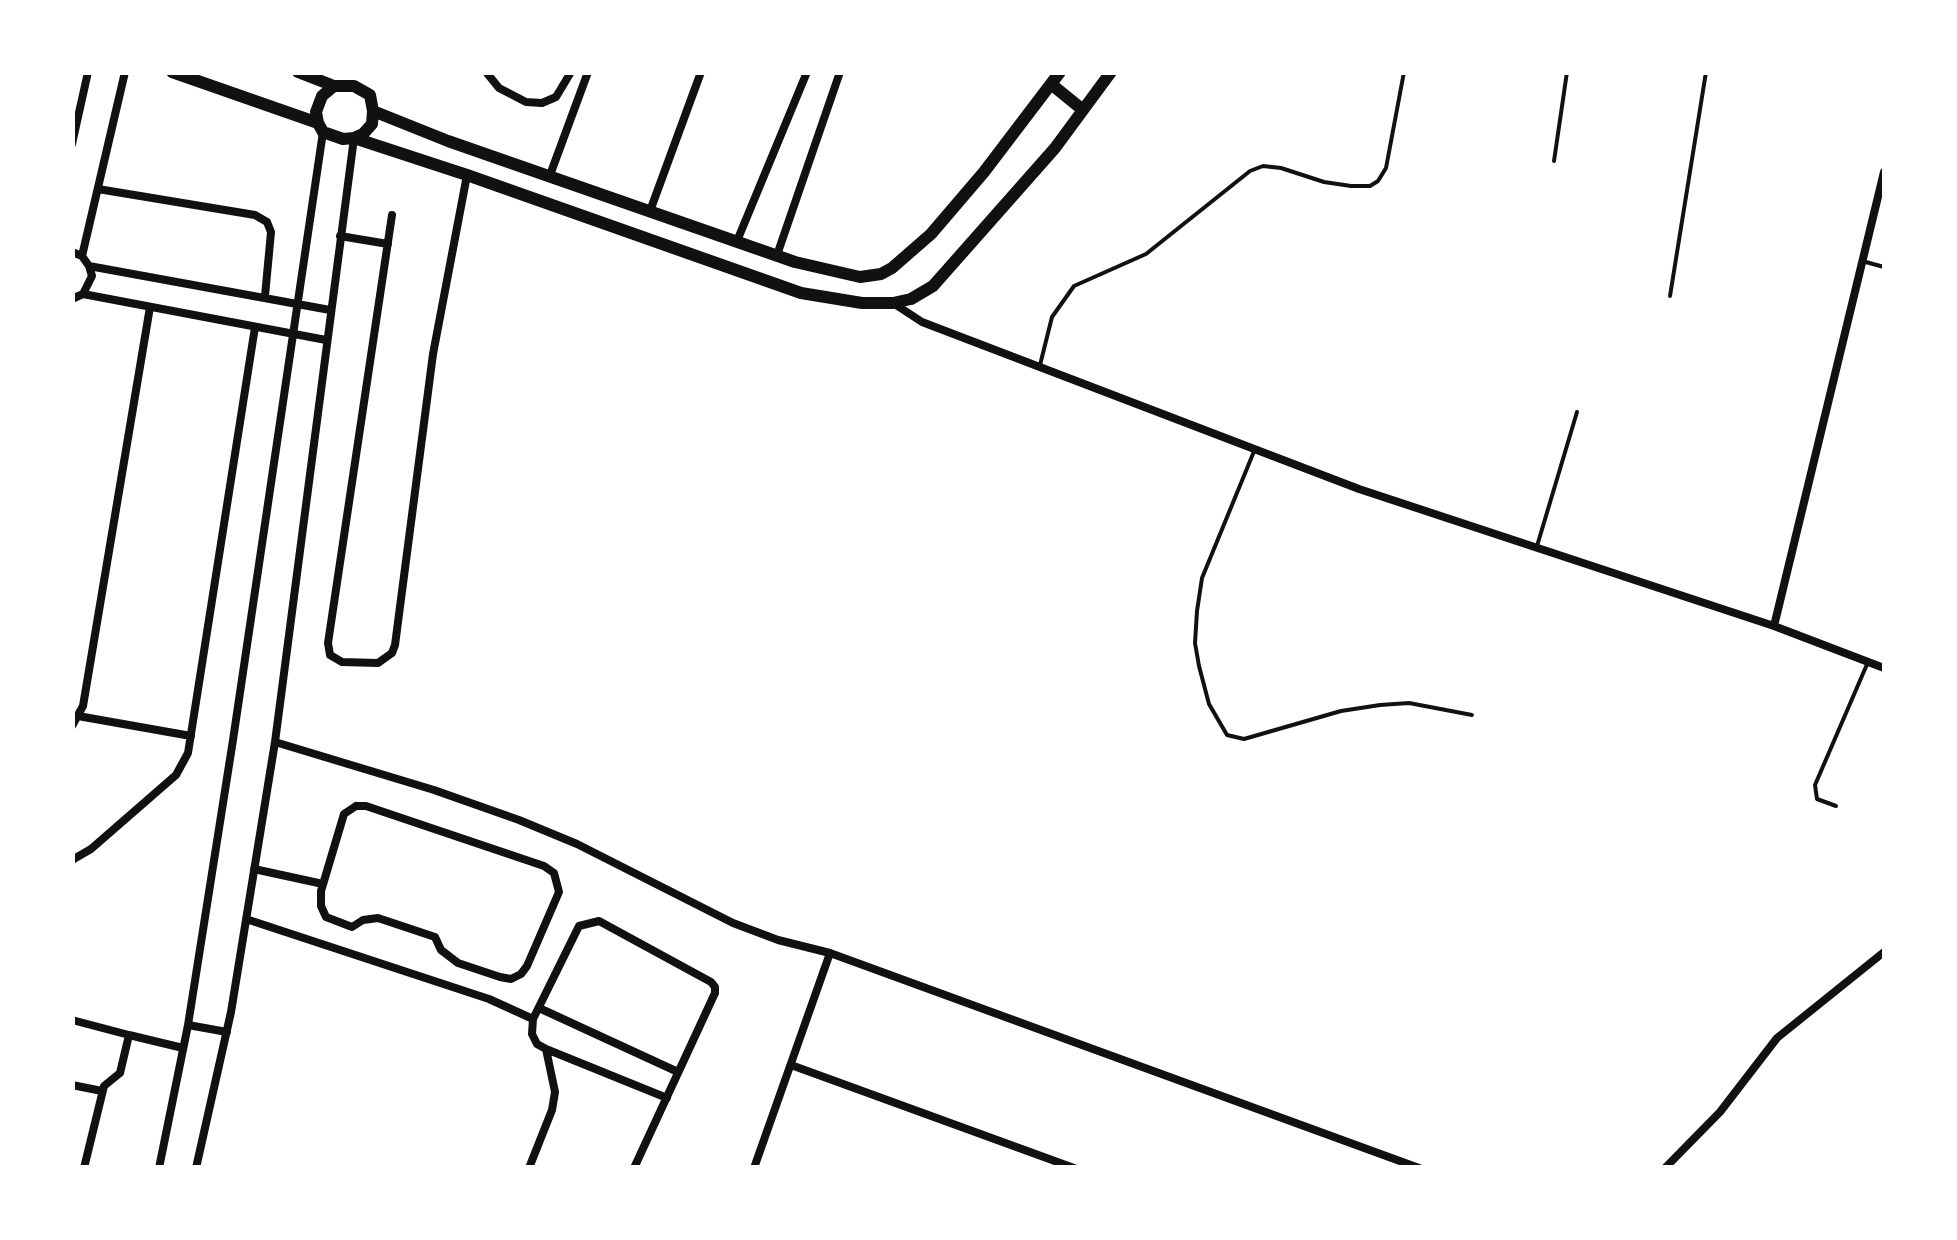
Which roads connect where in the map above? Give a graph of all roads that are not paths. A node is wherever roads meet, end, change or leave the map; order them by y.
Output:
1 (88, 72) edge
2 (125, 72) edge
3 (172, 72) edge
4 (298, 72) edge
5 (486, 72) edge
6 (571, 72) edge
7 (588, 72) edge
8 (701, 72) edge
9 (807, 72) edge
10 (840, 72) edge
11 (1111, 72) edge
12 (1404, 72) edge
13 (1566, 72) edge
14 (1706, 72) edge
15 (1055, 78) edge
16 (354, 79) edge
17 (334, 86) junction
18 (72, 96) edge
19 (82, 100) junction
20 (1084, 110) junction
21 (374, 112) junction
22 (321, 128) junction
23 (354, 138) junction
24 (72, 144) edge
25 (1554, 161) dead end
26 (1884, 172) edge
27 (467, 175) junction
28 (550, 175) junction
29 (98, 188) junction
30 (650, 211) junction
31 (392, 215) dead end
32 (340, 236) junction
33 (737, 241) junction
34 (388, 244) junction
35 (77, 254) edge
36 (777, 256) junction
37 (1862, 261) junction
38 (90, 266) junction
39 (1884, 266) edge
40 (83, 294) junction
41 (265, 296) junction
42 (1670, 296) dead end
43 (72, 299) edge
44 (893, 303) junction
45 (297, 305) junction
46 (150, 307) junction
47 (330, 310) junction
48 (255, 327) junction
49 (292, 334) junction
50 (326, 340) junction
51 (1040, 367) junction
52 (1578, 412) dead end
53 (1255, 449) junction
54 (1536, 548) junction
55 (1774, 626) junction
56 (1868, 662) junction
57 (1884, 668) edge
58 (1472, 715) dead end
59 (78, 716) junction
60 (72, 726) edge
61 (191, 736) junction
62 (275, 742) junction
63 (1836, 806) dead end
64 (72, 860) edge
65 (254, 869) junction
66 (323, 884) junction
67 (246, 920) junction
68 (1884, 952) edge
69 (830, 954) junction
70 (539, 1008) junction
71 (533, 1018) junction
72 (72, 1020) edge
73 (188, 1025) junction
74 (227, 1032) junction
75 (129, 1035) junction
76 (184, 1048) junction
77 (546, 1050) junction
78 (792, 1065) junction
79 (678, 1072) junction
80 (72, 1085) edge
81 (102, 1092) junction
82 (667, 1098) junction
83 (757, 1167) edge
84 (84, 1168) edge
85 (159, 1168) edge
86 (196, 1168) edge
87 (529, 1168) edge
88 (634, 1168) edge
89 (1074, 1168) edge
90 (1419, 1168) edge
91 (1666, 1168) edge

1 - 19 street
2 - 29 street
3 - 22 highway
4 - 17 highway
5 - 6 street
7 - 28 street
8 - 30 street
9 - 33 street
10 - 36 street
11 - 20 highway
12 - 51 lane
13 - 25 lane
14 - 42 lane
15 - 20 highway
15 - 36 highway
16 - 17 highway
16 - 21 highway
17 - 22 highway
18 - 19 street
19 - 24 street
20 - 44 highway
21 - 23 highway
21 - 28 highway
22 - 23 highway
22 - 45 street
23 - 27 highway
23 - 32 street
26 - 37 street
27 - 34 street
27 - 44 highway
28 - 30 highway
29 - 35 street
29 - 41 street
30 - 33 highway
31 - 34 street
32 - 34 street
32 - 47 street
33 - 36 highway
35 - 38 street
37 - 39 lane
37 - 55 street
38 - 40 street
38 - 41 street
40 - 43 street
40 - 46 street
41 - 45 street
44 - 51 street
45 - 47 street
45 - 49 street
46 - 48 street
46 - 59 street
47 - 50 street
48 - 49 street
48 - 61 street
49 - 50 street
49 - 73 street
50 - 62 street
51 - 53 street
52 - 54 lane
53 - 54 street
53 - 58 lane
54 - 55 street
55 - 56 street
56 - 57 street
56 - 63 lane
59 - 60 street
59 - 61 street
61 - 64 street
62 - 65 street
62 - 69 street
65 - 66 street
65 - 67 street
66 - 66 street
67 - 71 street
67 - 74 street
68 - 91 street
69 - 78 street
69 - 90 street
70 - 71 street
70 - 79 street
70 - 79 street
71 - 77 street
72 - 75 street
73 - 74 street
73 - 76 street
74 - 86 street
75 - 76 street
75 - 81 street
76 - 85 street
77 - 82 street
77 - 87 street
78 - 83 street
78 - 89 street
79 - 82 street
80 - 81 street
81 - 84 street
82 - 88 street

